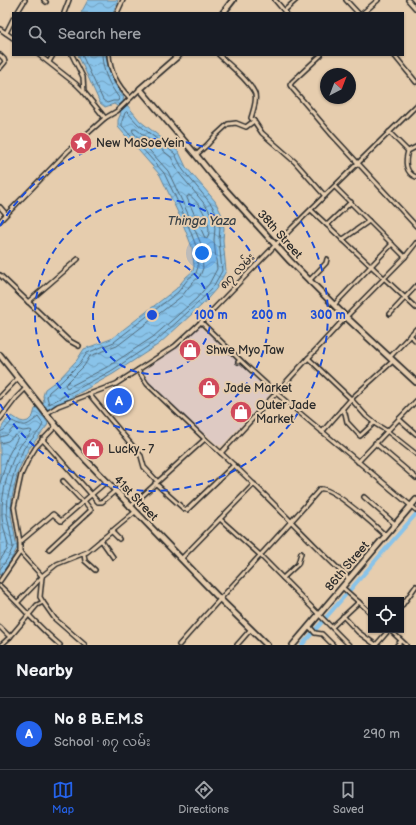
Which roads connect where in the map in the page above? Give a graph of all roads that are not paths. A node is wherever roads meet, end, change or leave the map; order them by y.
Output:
1 (25, 0) edge
2 (69, 0) edge
3 (123, 0) edge
4 (233, 0) edge
5 (275, 0) edge
6 (296, 0) edge
7 (346, 0) edge
8 (378, 0) edge
9 (408, 0) edge
10 (416, 9) edge
11 (18, 12) edge
12 (64, 12) edge
13 (117, 12) edge
14 (224, 12) edge
15 (285, 12) edge
16 (357, 12) edge
17 (364, 12) edge
18 (12, 21) edge
19 (0, 29) edge
20 (6, 32) junction
21 (12, 37) edge
22 (0, 55) edge
23 (40, 56) edge
24 (52, 56) edge
25 (72, 56) edge
26 (109, 56) edge
27 (178, 56) edge
28 (220, 56) edge
29 (320, 56) edge
30 (395, 56) edge
31 (49, 62) junction
32 (0, 68) edge
33 (416, 82) edge
34 (140, 89) junction
35 (84, 92) junction
36 (129, 100) junction
37 (416, 106) edge
38 (105, 118) junction
39 (254, 122) junction
40 (389, 132) junction
41 (416, 147) edge
42 (408, 151) junction
43 (196, 155) junction
44 (358, 162) junction
45 (416, 177) edge
46 (335, 187) junction
47 (325, 196) junction
48 (351, 202) junction
49 (0, 207) edge
50 (310, 210) junction
51 (6, 214) junction
52 (0, 221) edge
53 (369, 221) junction
54 (327, 225) junction
55 (416, 226) edge
56 (342, 240) junction
57 (276, 244) junction
58 (392, 244) junction
59 (416, 244) edge
60 (405, 257) junction
61 (78, 258) dead end
62 (327, 259) dead end
63 (371, 266) junction
64 (0, 275) edge
65 (384, 278) junction
66 (309, 280) junction
67 (416, 286) edge
68 (405, 298) junction
69 (28, 302) junction
70 (334, 305) junction
71 (416, 308) edge
72 (390, 314) dead end
73 (346, 317) junction
74 (201, 322) junction
75 (416, 329) edge
76 (410, 335) junction
77 (416, 340) edge
78 (79, 346) dead end
79 (0, 355) edge
80 (308, 358) junction
81 (392, 359) junction
82 (138, 370) junction
83 (18, 378) junction
84 (416, 382) edge
85 (26, 388) junction
86 (276, 393) junction
87 (89, 394) junction
88 (0, 397) edge
89 (351, 399) junction
90 (416, 401) edge
91 (342, 409) junction
92 (46, 413) junction
93 (0, 419) edge
94 (399, 419) junction
95 (374, 423) junction
96 (56, 426) junction
97 (387, 431) junction
98 (322, 432) junction
99 (416, 434) edge
100 (42, 439) junction
101 (205, 439) junction
102 (375, 443) junction
103 (222, 453) junction
104 (416, 454) edge
105 (358, 462) junction
106 (234, 465) junction
107 (416, 478) edge
108 (63, 481) dead end
109 (106, 482) junction
110 (156, 482) junction
111 (254, 484) junction
112 (115, 491) junction
113 (91, 495) junction
114 (364, 497) dead end
115 (416, 500) edge
116 (83, 501) junction
117 (130, 506) junction
118 (411, 506) junction
119 (416, 510) edge
120 (135, 512) junction
121 (220, 519) junction
122 (292, 522) junction
123 (395, 524) junction
124 (112, 531) junction
125 (385, 535) junction
126 (119, 539) dead end
127 (101, 540) junction
128 (20, 542) junction
129 (48, 549) dead end
130 (20, 552) junction
131 (301, 553) dead end
132 (84, 554) junction
133 (260, 555) junction
134 (113, 557) dead end
135 (181, 559) junction
136 (95, 570) dead end
137 (42, 576) junction
138 (283, 578) junction
139 (349, 579) junction
140 (0, 581) edge
141 (0, 586) edge
142 (416, 586) edge
143 (343, 588) junction
144 (219, 598) junction
145 (18, 602) junction
146 (42, 602) junction
147 (359, 602) junction
148 (404, 603) edge
149 (368, 610) edge
150 (30, 615) junction
151 (320, 616) junction
152 (343, 616) junction
153 (332, 627) junction
154 (0, 628) edge
155 (311, 628) junction
156 (251, 629) junction
157 (387, 633) edge
158 (393, 633) edge
159 (10, 637) junction
160 (401, 640) junction
161 (263, 644) edge
162 (1, 645) edge
163 (60, 645) edge
164 (85, 645) edge
165 (179, 645) edge
166 (237, 645) edge
167 (293, 645) edge
168 (333, 645) edge
169 (349, 645) edge
170 (376, 645) edge
171 (397, 645) edge
172 (406, 645) edge

1 - 11 street
2 - 12 street
3 - 13 street
4 - 14 main road
5 - 15 street
6 - 15 street
7 - 16 street
8 - 17 street
9 - 10 street
18 - 20 street
19 - 20 street
20 - 21 street
22 - 32 street
23 - 31 street
24 - 31 street
25 - 35 street
26 - 36 street
27 - 34 main road
28 - 39 street
29 - 44 street
30 - 33 street
31 - 35 street
34 - 36 street
34 - 43 main road, 38th Street
35 - 38 street
36 - 38 street
37 - 40 street, ၈၇ လမ်း
38 - 51 street
39 - 43 street
39 - 47 street
40 - 42 street
40 - 44 street, ၈၇ လမ်း
41 - 42 street
42 - 45 street
43 - 57 main road, 38th Street
44 - 46 street, ၈၇ လမ်း
44 - 55 street
46 - 47 street, ၈၇ လမ်း
46 - 48 street
47 - 50 street, ၈၇ လမ်း
48 - 53 street
48 - 54 street
49 - 51 street
50 - 54 street
50 - 57 street, ၈၇ လမ်း
51 - 52 street
53 - 56 street
53 - 58 street
54 - 56 street
56 - 63 street
57 - 66 main road, 38th Street
57 - 74 street, ၈၇ လမ်း
58 - 60 street
58 - 63 street
59 - 60 street
60 - 65 street
61 - 69 street
62 - 66 street
63 - 65 street
63 - 70 street
64 - 69 street
65 - 68 street
65 - 73 street
66 - 70 main road, 38th Street
67 - 68 street
68 - 71 street
68 - 72 street
69 - 78 street
70 - 73 main road, 38th Street
73 - 80 street
73 - 81 main road, 38th Street
74 - 82 street, ၈၇ လမ်း
74 - 86 street
75 - 76 street
76 - 77 street
76 - 81 street
79 - 83 main road, 41st Street
80 - 86 street
80 - 89 street
81 - 84 main road, 38th Street
81 - 89 street
82 - 87 street, ၈၇ လမ်း
82 - 101 street
83 - 85 main road, 41st Street
83 - 88 street
85 - 92 main road, 41st Street
85 - 93 street
86 - 98 street
86 - 103 street
87 - 92 street, ၈၇ လမ်း
87 - 110 street
89 - 91 street
89 - 95 street
90 - 94 street
91 - 95 street
91 - 98 street
92 - 96 main road, 41st Street
94 - 97 street
94 - 99 street
95 - 97 street
96 - 100 street
96 - 109 main road, 41st Street
97 - 102 street
97 - 104 street
98 - 105 street
100 - 113 street
100 - 128 street
101 - 103 street
101 - 110 street
102 - 105 street
102 - 107 street
103 - 106 street
105 - 118 street
106 - 110 street
106 - 111 street
108 - 116 street
109 - 112 main road, 41st Street
109 - 113 street
110 - 117 street
111 - 121 street
111 - 122 street
112 - 113 street
112 - 117 main road, 41st Street
113 - 116 street
114 - 123 street
115 - 118 main road, 86th Street
116 - 128 street
116 - 129 street
117 - 120 main road, 41st Street
118 - 119 street
118 - 123 main road, 86th Street
120 - 124 street
120 - 135 main road, 41st Street
121 - 133 street
121 - 135 street
122 - 125 street
122 - 133 street
122 - 139 street
123 - 125 main road, 86th Street
124 - 126 street
124 - 127 street
125 - 139 main road, 86th Street
127 - 132 street
127 - 134 street
128 - 130 street
130 - 137 street
130 - 140 street
131 - 138 street
132 - 136 street
132 - 137 street
133 - 138 street
133 - 144 street
135 - 144 main road, 41st Street
137 - 145 street
137 - 146 street
138 - 151 street
139 - 143 main road, 86th Street
141 - 145 street
142 - 148 street
143 - 147 street
143 - 151 main road, 86th Street
144 - 156 main road, 41st Street
144 - 165 street
145 - 150 street
146 - 150 street
146 - 164 street
147 - 149 street
147 - 152 street
150 - 159 street
150 - 163 street
151 - 153 street
151 - 155 main road, 86th Street
152 - 153 street
152 - 170 street
153 - 169 street
154 - 159 street
155 - 167 main road, 86th Street
155 - 168 street
156 - 161 main road, 41st Street
156 - 166 street
157 - 170 street
158 - 160 street
159 - 162 street
160 - 171 street
160 - 172 street

